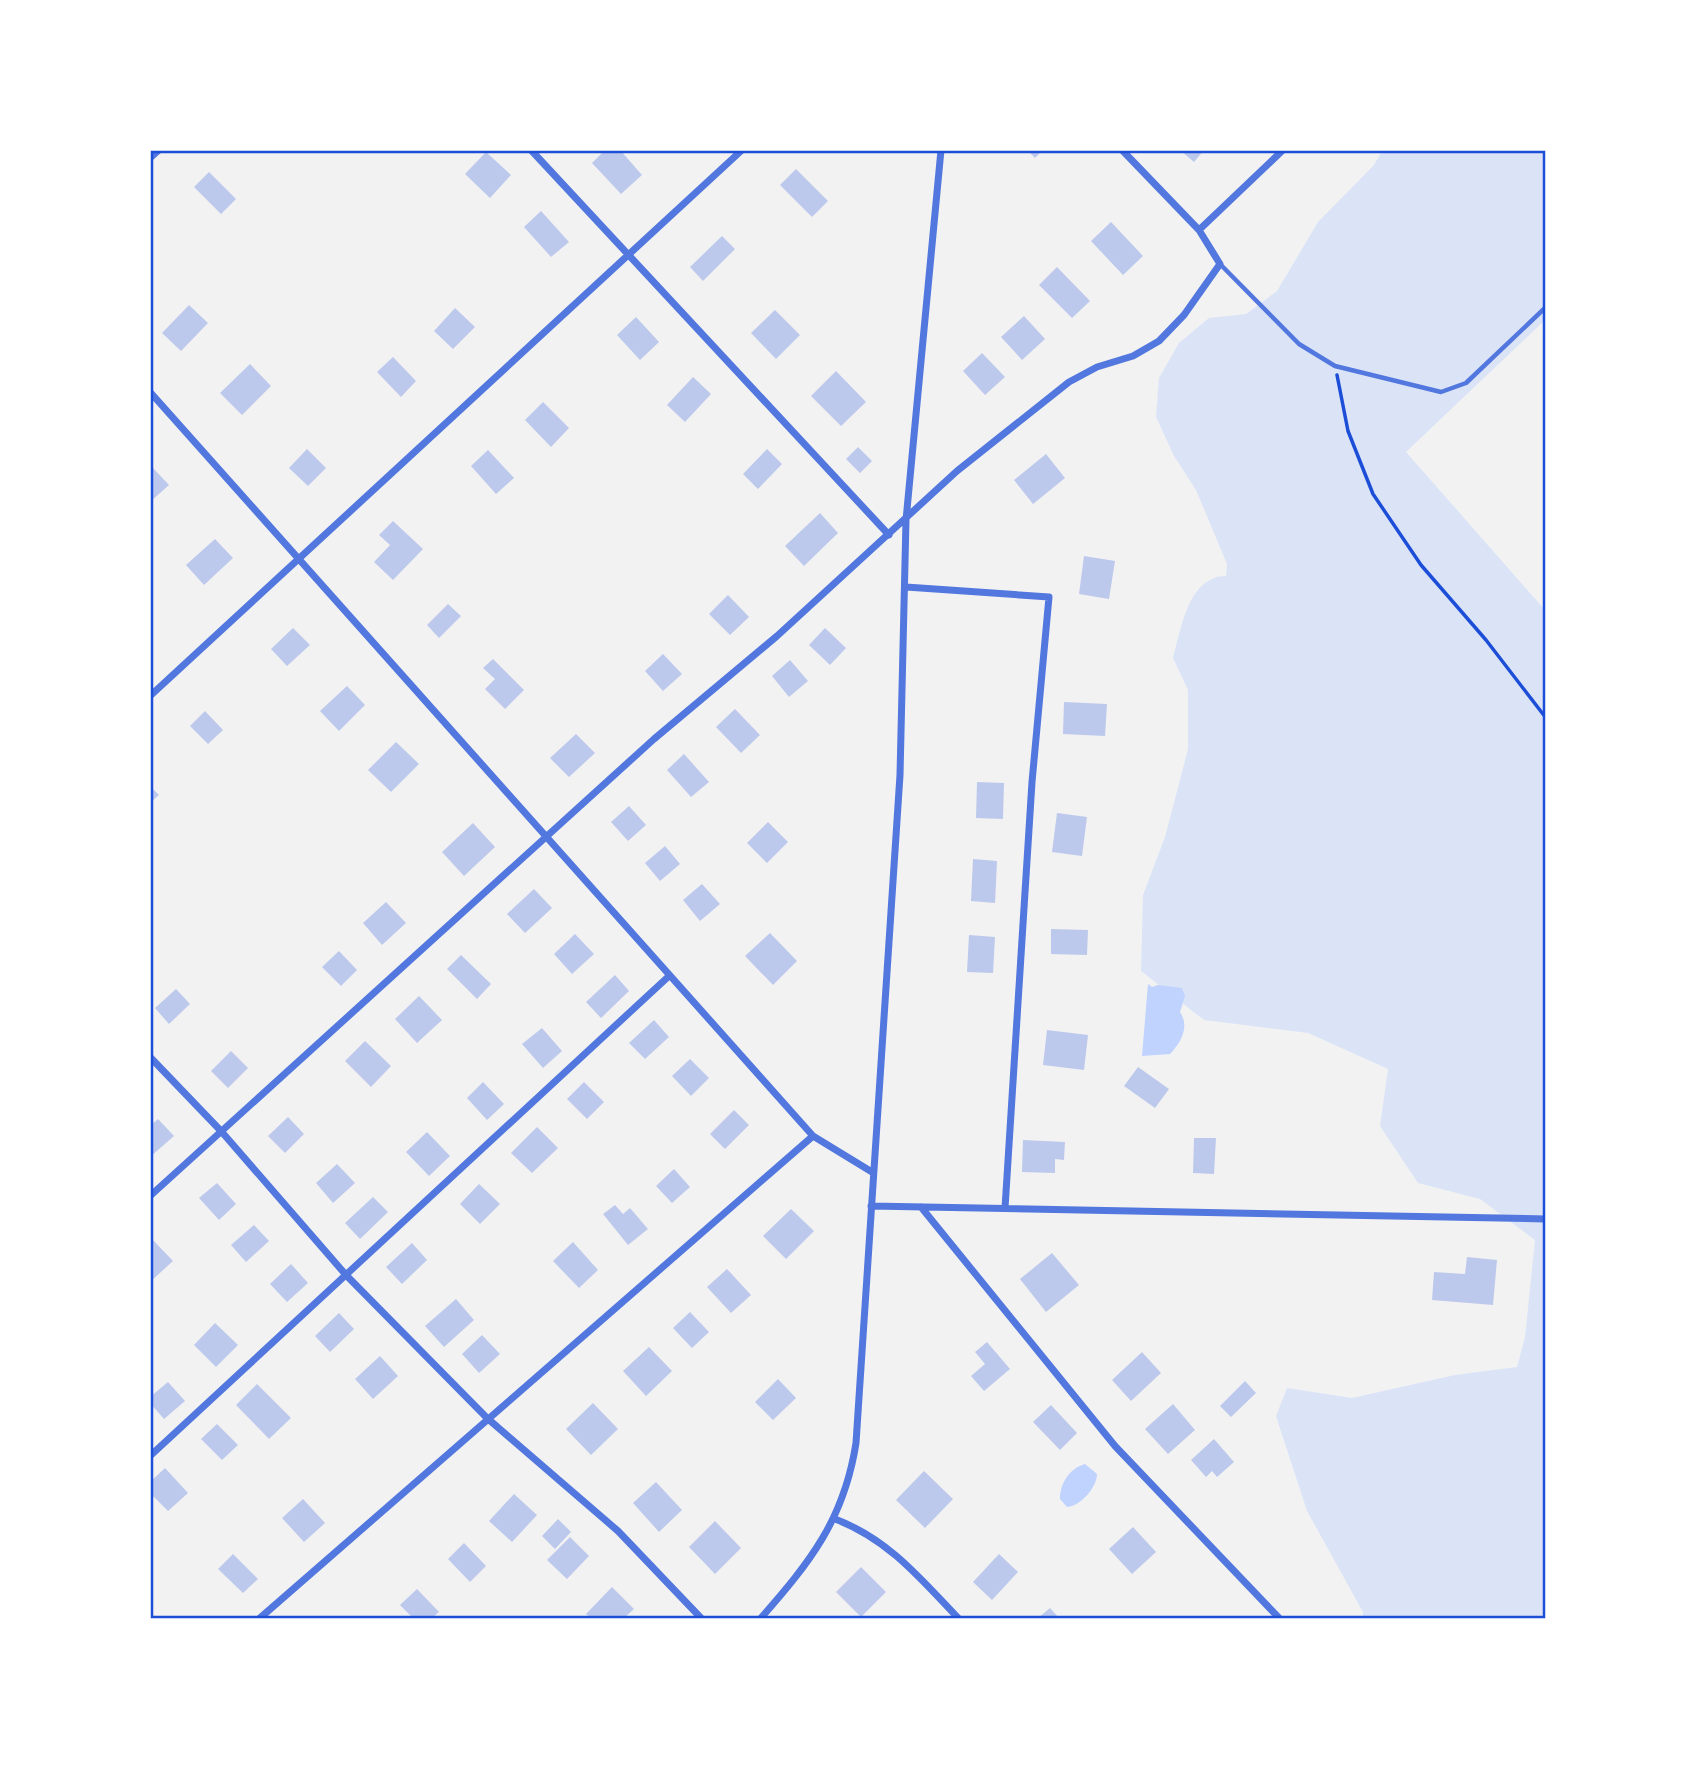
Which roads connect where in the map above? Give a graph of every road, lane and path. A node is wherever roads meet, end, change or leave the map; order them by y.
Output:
1 (159, 150) edge
2 (531, 150) edge
3 (742, 150) edge
4 (941, 150) edge
5 (1122, 150) edge
6 (1283, 150) edge
7 (150, 158) edge
8 (1199, 230) junction
9 (626, 256) junction
10 (1220, 264) junction
11 (1545, 307) edge
12 (1335, 366) junction
13 (150, 392) edge
14 (906, 520) junction
15 (889, 535) junction
16 (300, 558) junction
17 (906, 587) junction
18 (150, 696) edge
19 (1545, 718) edge
20 (548, 836) junction
21 (669, 976) junction
22 (150, 1056) edge
23 (221, 1131) junction
24 (813, 1136) junction
25 (872, 1172) junction
26 (150, 1196) edge
27 (872, 1206) junction
28 (921, 1207) junction
29 (1005, 1208) junction
30 (1545, 1219) edge
31 (346, 1275) junction
32 (487, 1418) junction
33 (150, 1456) edge
34 (835, 1519) junction
35 (260, 1619) edge
36 (701, 1619) edge
37 (761, 1619) edge
38 (958, 1619) edge
39 (1279, 1619) edge

1 - 7 street
2 - 9 street
3 - 9 street
4 - 14 street
5 - 8 street
6 - 8 street
8 - 10 street
9 - 15 street
9 - 16 street
10 - 12 lane
10 - 14 street
11 - 12 lane
12 - 19 path
13 - 16 street
14 - 15 street
14 - 17 street
15 - 20 street
16 - 18 street
16 - 20 street
17 - 25 street
17 - 29 street
20 - 21 street
20 - 23 street
21 - 24 street
21 - 31 street
22 - 23 street
23 - 26 street
23 - 31 street
24 - 25 street
24 - 32 street
25 - 27 street
27 - 28 street
27 - 34 street
28 - 29 street
28 - 39 street
29 - 30 street
31 - 32 street
31 - 33 street
32 - 35 street
32 - 36 street
34 - 37 street
34 - 38 street

